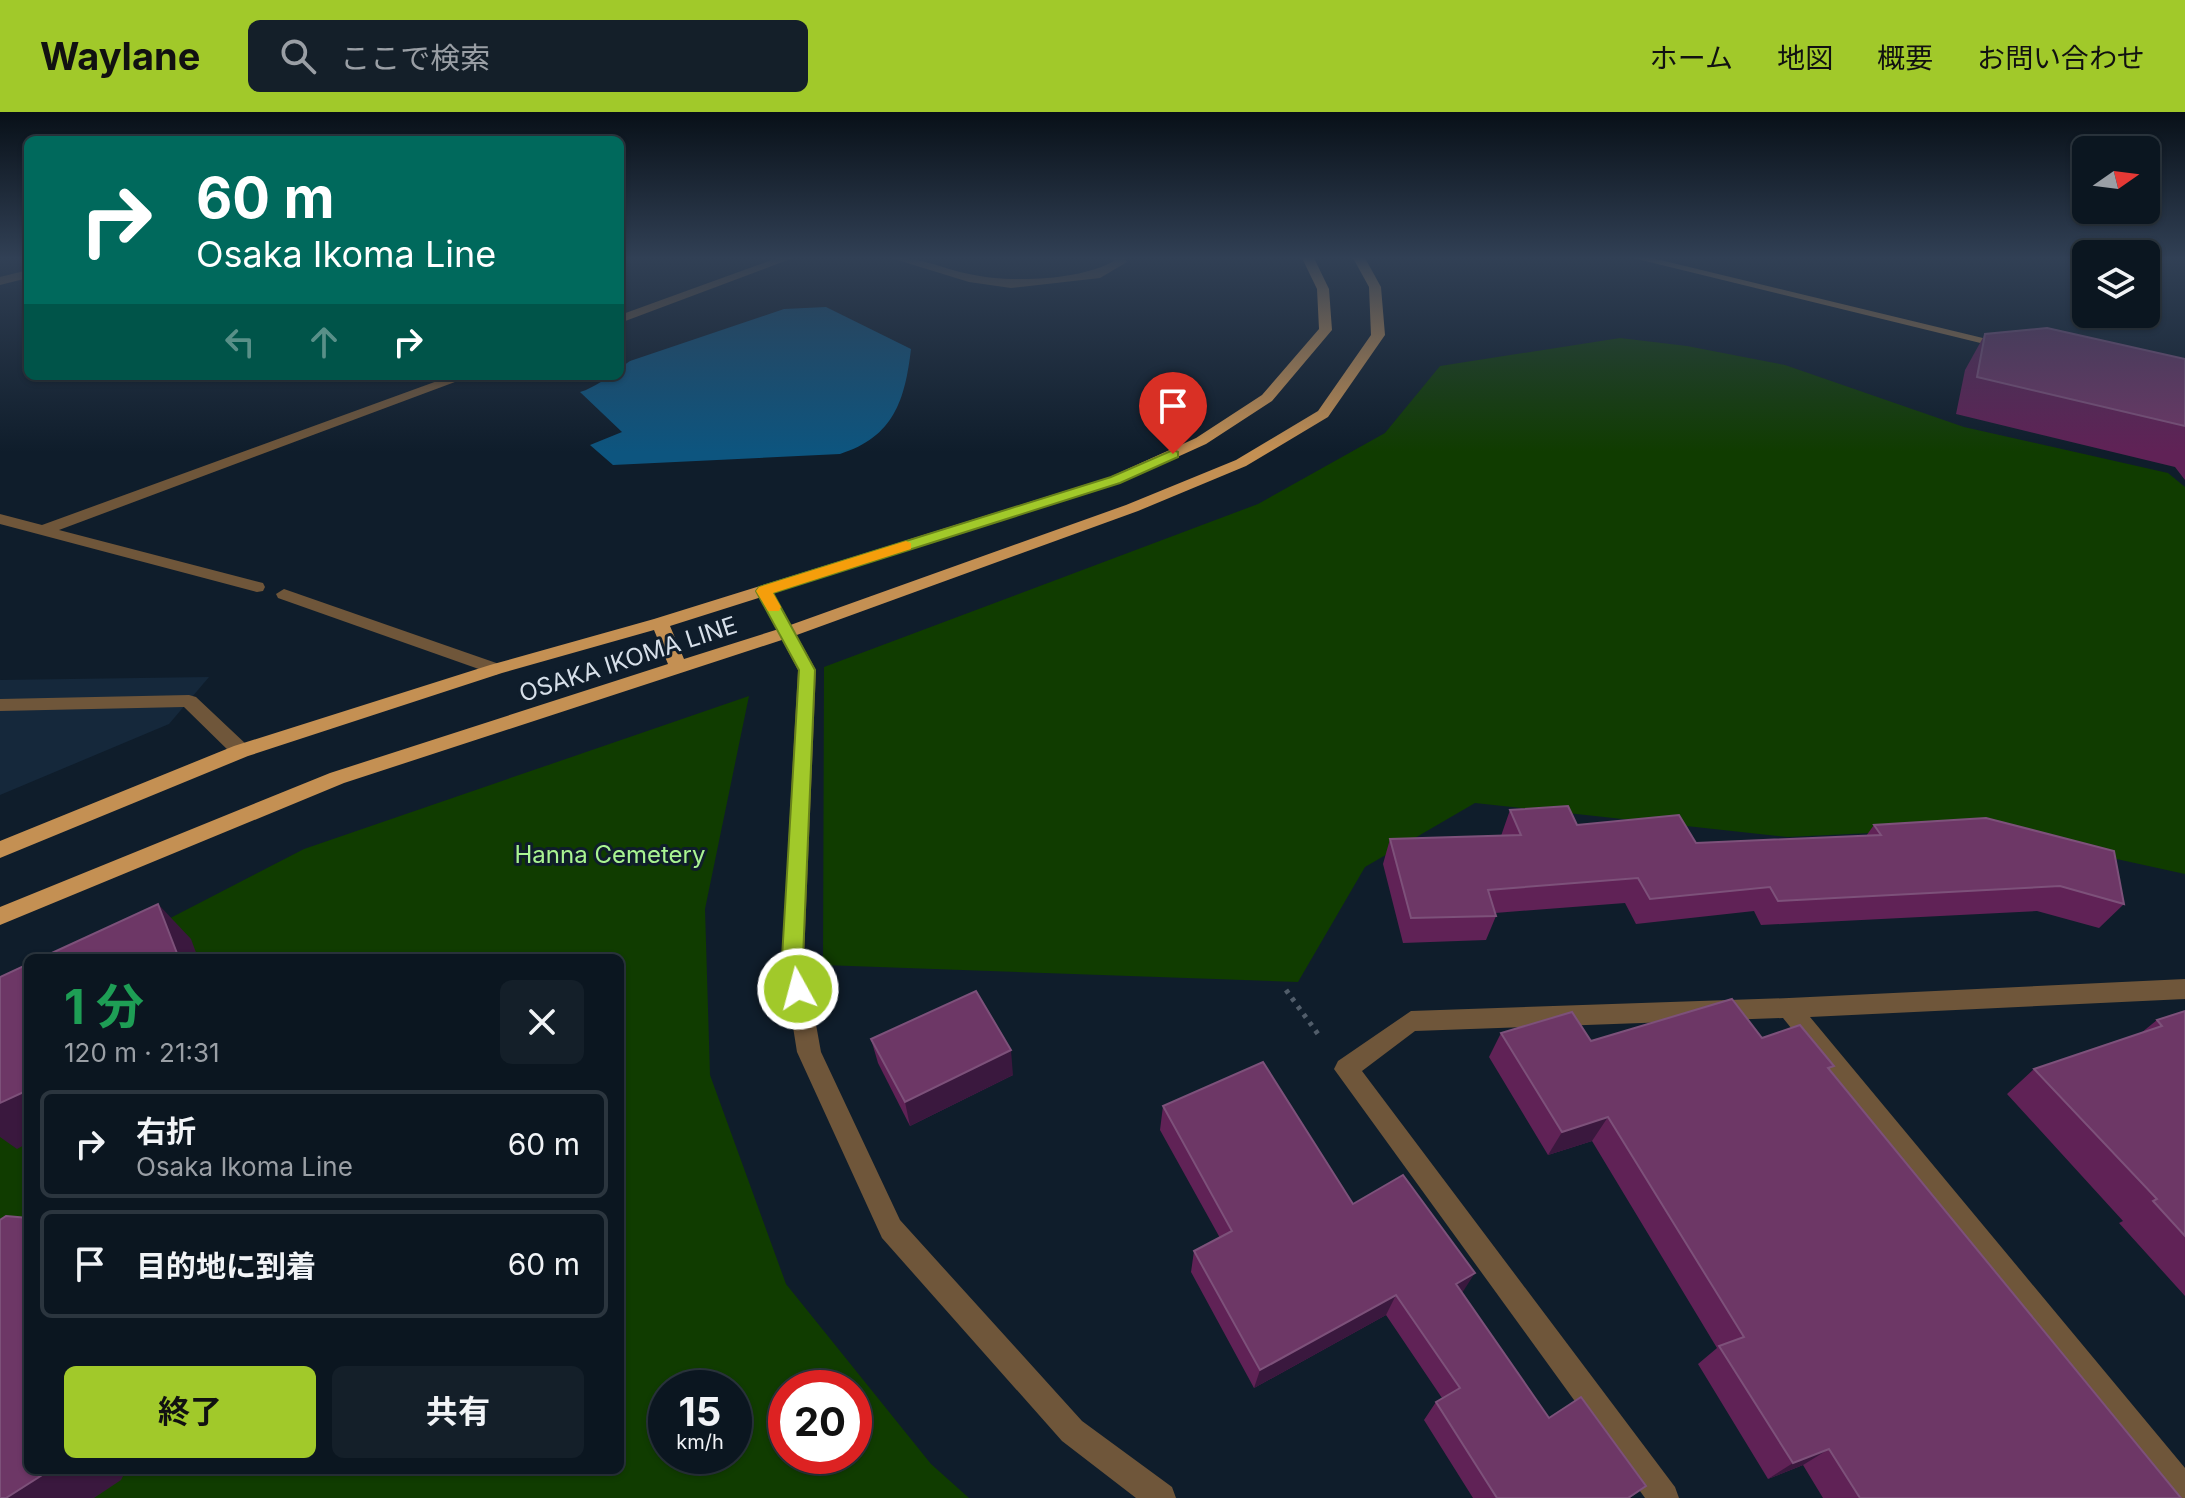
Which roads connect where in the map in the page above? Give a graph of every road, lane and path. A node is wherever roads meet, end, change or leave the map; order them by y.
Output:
1 (1325, 323) edge
2 (1377, 323) edge
3 (1912, 323) edge
4 (2023, 349) edge
5 (453, 380) edge
6 (0, 519) edge
7 (44, 530) junction
8 (257, 587) dead end
9 (764, 591) junction
10 (284, 594) dead end
11 (660, 623) junction
12 (788, 632) junction
13 (496, 669) junction
14 (679, 669) junction
15 (0, 705) edge
16 (241, 751) junction
17 (0, 850) edge
18 (0, 916) edge
19 (2185, 989) edge
20 (1286, 990) dead end
21 (1789, 1008) junction
22 (1312, 1026) dead end
23 (2185, 1492) edge
24 (1161, 1498) edge
25 (1664, 1498) edge

1 - 9 main road, OSAKA IKOMA LINE
2 - 12 main road, OSAKA IKOMA LINE
3 - 4 main road
5 - 7 street
6 - 7 street
7 - 8 street
9 - 11 main road, OSAKA IKOMA LINE
9 - 12 street
10 - 13 street
11 - 13 main road, OSAKA IKOMA LINE
11 - 14 main road
12 - 14 main road, OSAKA IKOMA LINE
12 - 24 street
13 - 16 main road, OSAKA IKOMA LINE
14 - 18 main road, OSAKA IKOMA LINE
15 - 16 street
16 - 17 main road, OSAKA IKOMA LINE
19 - 21 street
20 - 22 path
21 - 23 street
21 - 25 street

